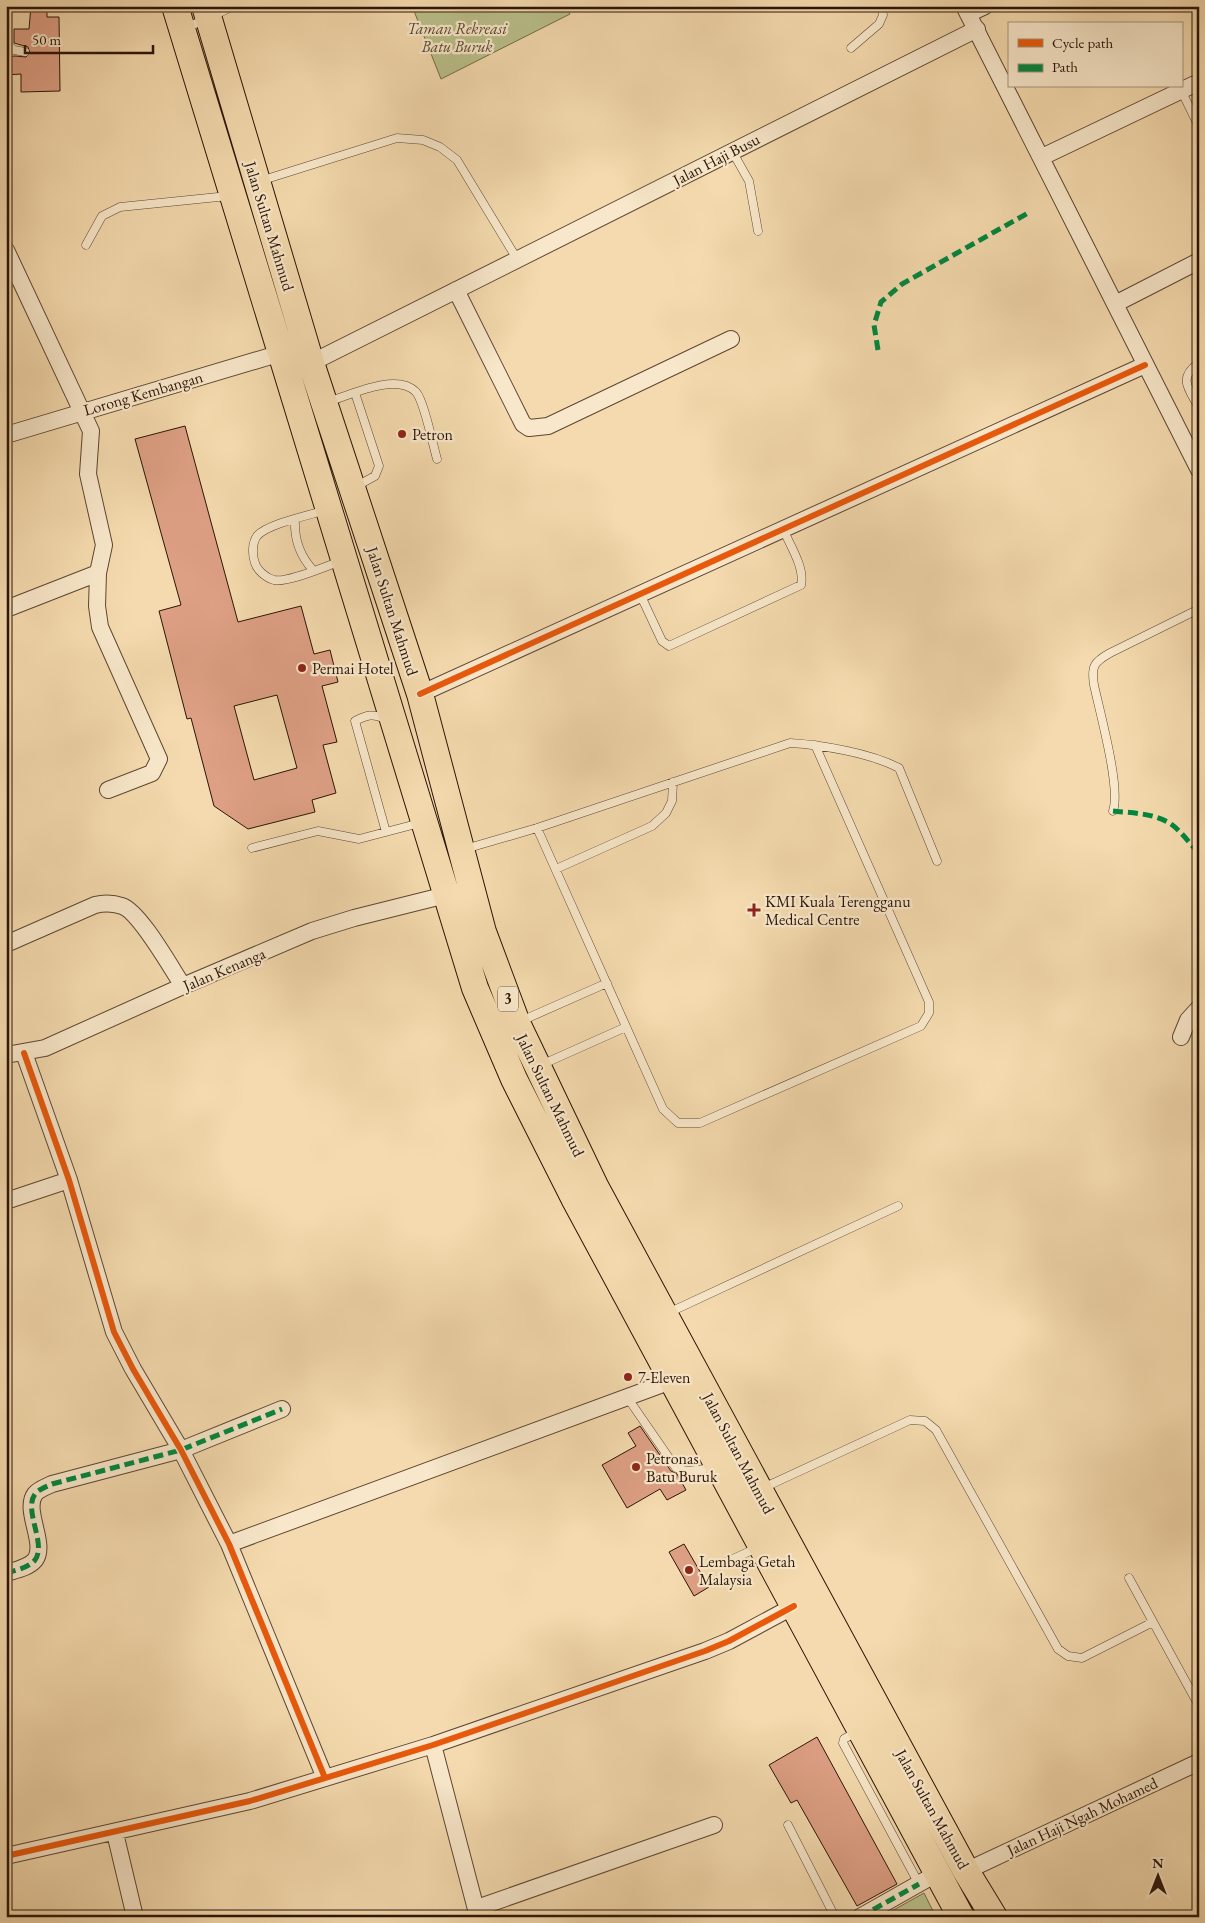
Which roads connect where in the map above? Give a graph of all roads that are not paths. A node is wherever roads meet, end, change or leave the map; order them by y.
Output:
1 (234, 6) edge
2 (881, 6) edge
3 (985, 6) edge
4 (966, 10) edge
5 (207, 12) edge
6 (178, 18) edge
7 (976, 29) junction
8 (6, 44) edge
9 (851, 48) dead end
10 (25, 52) dead end
11 (1199, 82) edge
12 (1181, 90) junction
13 (1199, 127) edge
14 (732, 151) junction
15 (1042, 157) junction
16 (257, 182) junction
17 (233, 195) junction
18 (758, 231) dead end
19 (86, 245) dead end
20 (6, 250) edge
21 (517, 259) junction
22 (1199, 261) edge
23 (456, 290) junction
24 (1115, 304) junction
25 (731, 338) dead end
26 (281, 353) junction
27 (1199, 362) edge
28 (311, 363) junction
29 (1145, 365) junction
30 (355, 393) junction
31 (324, 403) junction
32 (1199, 408) edge
33 (83, 411) junction
34 (6, 435) edge
35 (437, 459) dead end
36 (1197, 464) edge
37 (352, 488) junction
38 (328, 509) junction
39 (295, 519) junction
40 (783, 529) junction
41 (343, 560) junction
42 (313, 570) junction
43 (98, 573) junction
44 (640, 594) junction
45 (6, 608) edge
46 (1199, 609) edge
47 (420, 694) junction
48 (394, 723) junction
49 (815, 745) junction
50 (673, 782) junction
51 (108, 790) dead end
52 (1112, 811) dead end
53 (424, 822) junction
54 (537, 828) junction
55 (386, 832) junction
56 (252, 848) dead end
57 (460, 850) junction
58 (937, 861) dead end
59 (556, 869) junction
60 (446, 895) junction
61 (6, 944) edge
62 (607, 982) junction
63 (183, 986) junction
64 (1199, 1008) edge
65 (517, 1023) junction
66 (626, 1027) junction
67 (1181, 1037) dead end
68 (24, 1053) junction
69 (6, 1055) edge
70 (537, 1067) junction
71 (69, 1180) junction
72 (6, 1201) edge
73 (898, 1206) dead end
74 (664, 1315) junction
75 (671, 1381) junction
76 (627, 1398) junction
77 (282, 1409) dead end
78 (181, 1450) junction
79 (718, 1468) junction
80 (759, 1490) junction
81 (229, 1544) junction
82 (761, 1546) junction
83 (724, 1563) dead end
84 (6, 1572) edge
85 (1130, 1578) dead end
86 (794, 1606) junction
87 (1154, 1622) junction
88 (1199, 1706) edge
89 (433, 1745) junction
90 (1199, 1762) edge
91 (325, 1778) junction
92 (714, 1825) dead end
93 (788, 1825) dead end
94 (115, 1833) junction
95 (6, 1856) edge
96 (966, 1871) junction
97 (928, 1879) junction
98 (478, 1912) edge
99 (135, 1917) edge
100 (835, 1917) edge
101 (860, 1917) edge
102 (961, 1917) edge
103 (994, 1917) edge

1 - 5 lane
2 - 9 lane
3 - 4 street
4 - 7 street
5 - 6 lane
5 - 16 highway, Jalan Sultan Mahmud / 3
6 - 17 highway, Jalan Sultan Mahmud / 3
7 - 14 street, Jalan Haji Busu
7 - 15 street
8 - 10 lane
11 - 12 street
12 - 13 lane
12 - 15 street
14 - 18 lane
14 - 21 street, Jalan Haji Busu
15 - 24 street
16 - 21 lane
16 - 28 highway, Jalan Sultan Mahmud / 3
17 - 19 lane
17 - 26 highway, Jalan Sultan Mahmud / 3
20 - 33 street
21 - 23 street, Jalan Haji Busu
22 - 24 street
23 - 25 street
23 - 28 street, Jalan Haji Busu
24 - 29 street
26 - 33 street, Lorong Kembangan
26 - 38 highway, Jalan Sultan Mahmud / 3
27 - 32 lane
28 - 31 highway, Jalan Sultan Mahmud / 3
29 - 36 street
29 - 40 street
30 - 31 lane
30 - 35 lane
30 - 37 lane
31 - 37 highway, Jalan Sultan Mahmud / 3
33 - 34 street, Lorong Kembangan
33 - 43 street
37 - 47 highway, Jalan Sultan Mahmud / 3
38 - 39 lane
38 - 41 highway, Jalan Sultan Mahmud / 3
39 - 42 lane
39 - 42 lane
40 - 44 street
40 - 44 lane
41 - 42 lane
41 - 48 highway, Jalan Sultan Mahmud / 3
43 - 45 street
43 - 51 street
44 - 47 street
46 - 52 lane
47 - 57 highway, Jalan Sultan Mahmud / 3
48 - 53 highway, Jalan Sultan Mahmud / 3
48 - 55 lane
49 - 50 lane
49 - 58 lane
49 - 66 lane
50 - 54 lane
50 - 59 lane
53 - 55 lane
53 - 60 highway, Jalan Sultan Mahmud / 3
54 - 57 lane
54 - 59 lane
55 - 56 lane
57 - 65 highway, Jalan Sultan Mahmud / 3
59 - 62 lane
60 - 63 street, Jalan Kenanga
60 - 75 highway, Jalan Sultan Mahmud / 3
61 - 63 street
62 - 65 lane
62 - 66 lane
63 - 68 street, Jalan Kenanga
64 - 67 street
65 - 70 highway, Jalan Sultan Mahmud / 3
66 - 70 lane
68 - 69 street, Jalan Kenanga
68 - 71 street
70 - 74 highway, Jalan Sultan Mahmud / 3
71 - 72 street
71 - 78 street
73 - 74 lane
74 - 80 highway, Jalan Sultan Mahmud / 3
75 - 76 street
75 - 79 highway, Jalan Sultan Mahmud / 3
76 - 79 lane
76 - 81 street
77 - 78 street
78 - 81 street
78 - 84 street
79 - 82 highway, Jalan Sultan Mahmud / 3
80 - 87 lane
80 - 96 highway, Jalan Sultan Mahmud / 3
81 - 91 street
82 - 83 lane
82 - 86 highway, Jalan Sultan Mahmud / 3
85 - 87 lane
86 - 89 street
86 - 97 highway, Jalan Sultan Mahmud / 3
87 - 88 lane
89 - 91 street
89 - 98 street
90 - 96 street, Jalan Haji Ngah Mohamed
91 - 94 street
92 - 98 street
93 - 100 lane
94 - 95 street
94 - 99 street
96 - 103 highway, Jalan Sultan Mahmud / 3
97 - 101 street
97 - 102 highway, Jalan Sultan Mahmud / 3

